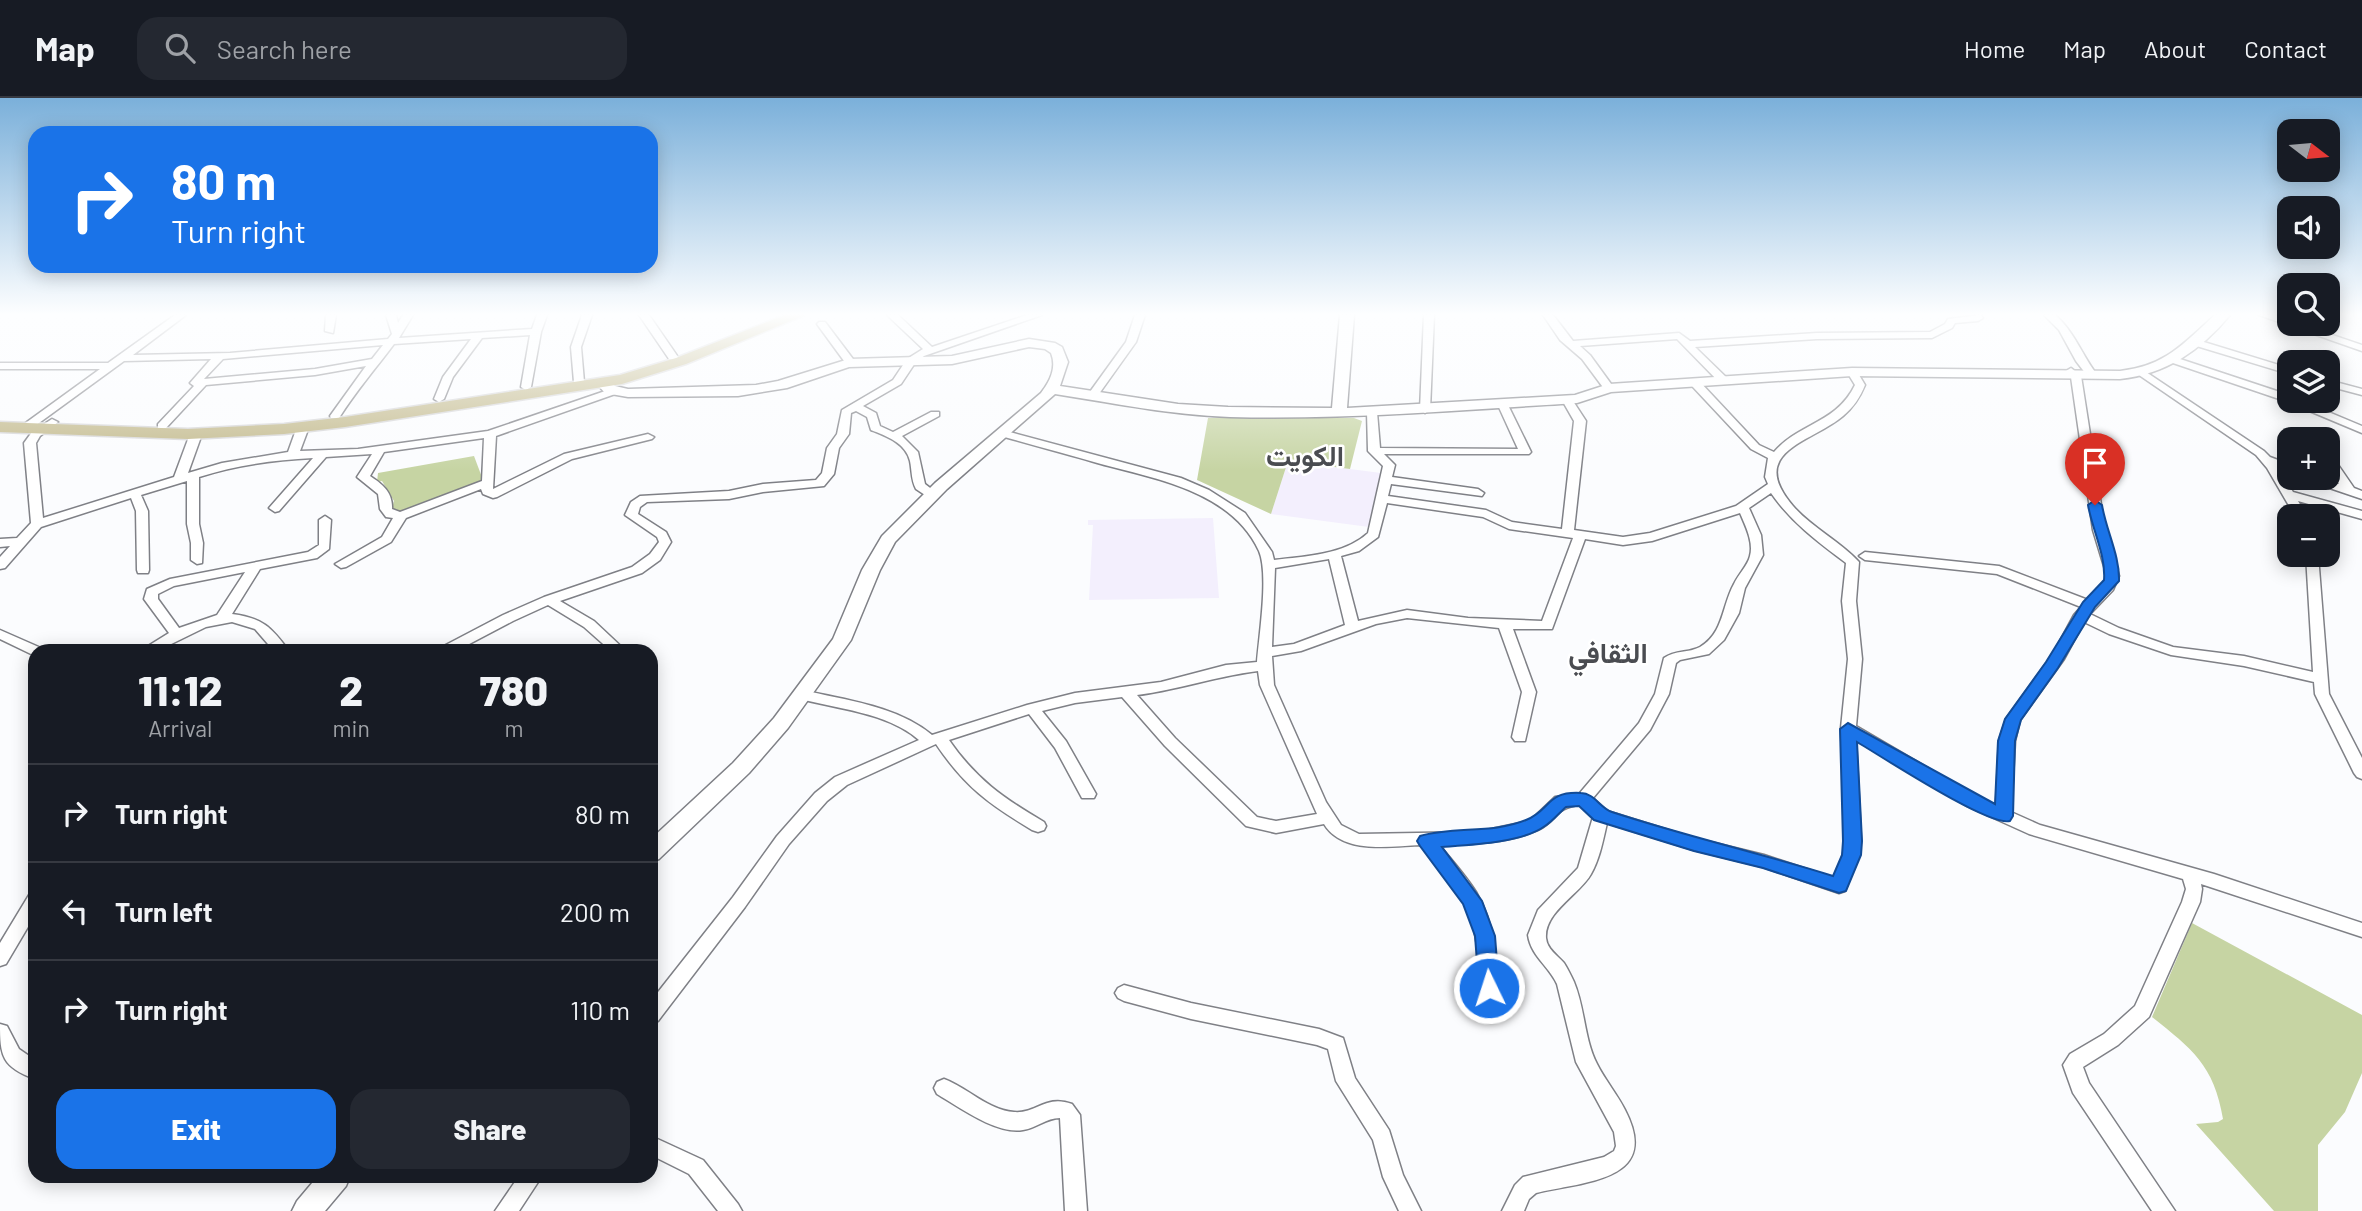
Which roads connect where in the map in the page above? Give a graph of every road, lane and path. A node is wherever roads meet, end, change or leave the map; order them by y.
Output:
1 (106, 367) edge
2 (210, 367) edge
3 (345, 367) edge
4 (373, 367) edge
5 (455, 367) edge
6 (530, 367) edge
7 (578, 367) edge
8 (643, 367) edge
9 (664, 367) edge
10 (839, 367) edge
11 (908, 367) edge
12 (1061, 367) edge
13 (1113, 367) edge
14 (1343, 367) edge
15 (1427, 367) edge
16 (1593, 367) edge
17 (1711, 367) edge
18 (2079, 367) edge
19 (2137, 367) edge
20 (2157, 367) edge
21 (2194, 367) edge
22 (1852, 372) junction
23 (2143, 373) junction
24 (2082, 374) junction
25 (1724, 381) junction
26 (579, 382) junction
27 (202, 383) junction
28 (1696, 384) junction
29 (2340, 386) edge
30 (526, 387) junction
31 (608, 387) junction
32 (1609, 388) junction
33 (1052, 389) junction
34 (2362, 392) edge
35 (2277, 395) edge
36 (1093, 396) junction
37 (439, 399) junction
38 (1567, 400) junction
39 (1502, 403) junction
40 (856, 407) junction
41 (1425, 410) junction
42 (1372, 412) junction
43 (1339, 413) junction
44 (2322, 413) edge
45 (935, 415) dead end
46 (335, 416) junction
47 (0, 417) edge
48 (38, 425) junction
49 (162, 426) junction
50 (0, 427) edge
51 (303, 427) junction
52 (2362, 430) edge
53 (1002, 433) junction
54 (196, 434) junction
55 (490, 434) junction
56 (894, 436) junction
57 (648, 437) dead end
58 (380, 449) junction
59 (1374, 451) junction
60 (322, 454) junction
61 (293, 455) junction
62 (1775, 457) junction
63 (2267, 460) junction
64 (2277, 462) edge
65 (186, 476) junction
66 (2340, 476) edge
67 (1387, 480) junction
68 (487, 483) junction
69 (1773, 486) junction
70 (2340, 487) edge
71 (2349, 490) junction
72 (1478, 493) dead end
73 (135, 494) junction
74 (932, 494) junction
75 (2290, 495) junction
76 (2362, 495) edge
77 (1383, 499) junction
78 (2295, 504) edge
79 (1743, 507) junction
80 (275, 508) dead end
81 (2362, 515) edge
82 (401, 516) junction
83 (325, 520) dead end
84 (37, 524) junction
85 (1574, 534) junction
86 (22, 542) junction
87 (0, 543) edge
88 (1334, 553) junction
89 (1865, 556) dead end
90 (197, 560) dead end
91 (341, 564) dead end
92 (0, 565) edge
93 (1269, 565) junction
94 (255, 567) junction
95 (2313, 567) edge
96 (143, 570) dead end
97 (549, 600) junction
98 (2085, 610) junction
99 (221, 620) junction
100 (1504, 624) junction
101 (1352, 626) junction
102 (0, 634) edge
103 (177, 634) junction
104 (159, 644) edge
105 (277, 644) edge
106 (459, 644) edge
107 (611, 644) edge
108 (28, 647) edge
109 (1264, 659) junction
110 (2319, 678) junction
111 (1124, 690) junction
112 (802, 695) junction
113 (1032, 708) junction
114 (1848, 729) junction
115 (1520, 737) dead end
116 (2343, 739) junction
117 (935, 740) junction
118 (2362, 746) edge
119 (2362, 773) edge
120 (1088, 793) dead end
121 (1583, 799) junction
122 (1601, 816) junction
123 (2003, 816) junction
124 (1326, 818) junction
125 (1038, 826) dead end
126 (1427, 841) junction
127 (658, 846) edge
128 (2190, 875) junction
129 (28, 912) edge
130 (2362, 930) edge
131 (0, 959) edge
132 (1124, 993) dead end
133 (658, 1004) edge
134 (1490, 1007) dead end
135 (0, 1032) edge
136 (28, 1065) edge
137 (944, 1088) dead end
138 (658, 1148) edge
139 (330, 1183) edge
140 (527, 1183) edge
141 (307, 1211) edge
142 (506, 1211) edge
143 (731, 1211) edge
144 (1076, 1211) edge
145 (1410, 1211) edge
146 (1513, 1211) edge
147 (2164, 1211) edge

1 - 48 street
2 - 27 street
3 - 27 street
4 - 46 street
5 - 37 street
6 - 30 street
7 - 26 street
8 - 26 main road
9 - 31 main road
10 - 31 street
11 - 40 street
12 - 33 street
13 - 36 street
14 - 43 street
15 - 41 street
16 - 32 street
17 - 25 street
18 - 24 street
19 - 24 street
20 - 23 street
21 - 35 street
22 - 24 street
22 - 25 street
22 - 62 street
23 - 24 street
23 - 63 street
24 - 98 street
25 - 28 street
26 - 30 main road
27 - 49 street
28 - 32 street
28 - 62 street
29 - 34 street
30 - 37 main road
31 - 51 main road
31 - 55 street
32 - 38 street
33 - 36 street
33 - 53 street
36 - 43 street
37 - 46 main road
38 - 39 street
38 - 85 street
39 - 41 street
39 - 59 street
40 - 56 street
40 - 97 street
41 - 42 street
42 - 43 street
42 - 59 street
44 - 52 street
45 - 56 street
46 - 49 main road
47 - 48 main road
48 - 49 main road
48 - 50 main road
48 - 54 main road
48 - 84 street
51 - 54 main road
51 - 61 street
53 - 74 street
53 - 93 street
54 - 65 street
55 - 58 street
55 - 68 street
56 - 74 street
57 - 68 street
58 - 60 street
58 - 82 street
59 - 67 street
60 - 61 street
60 - 80 street
61 - 65 street
62 - 69 street
63 - 64 street
63 - 75 street
65 - 73 street
65 - 90 street
66 - 71 street
67 - 72 street
67 - 77 street
68 - 82 street
69 - 79 street
69 - 114 street
70 - 71 street
71 - 76 street
73 - 84 street
73 - 96 street
74 - 112 street
75 - 78 street
75 - 81 street
77 - 85 street
77 - 88 street
79 - 85 street
79 - 121 street
82 - 91 street
83 - 94 street
84 - 86 street
85 - 100 street
86 - 87 street
86 - 92 street
88 - 93 street
88 - 101 street
89 - 98 street
93 - 109 street
94 - 99 street
94 - 103 street
95 - 110 street
97 - 106 street
97 - 107 street
98 - 110 street
98 - 123 street
99 - 103 street
99 - 105 street
100 - 101 street
100 - 115 street
101 - 109 street
102 - 108 street
103 - 104 street
109 - 111 street
109 - 124 street
110 - 116 street
111 - 113 street
111 - 124 street
112 - 117 street
112 - 127 street
113 - 117 street
113 - 120 street
114 - 122 street
114 - 123 street
116 - 118 street
116 - 119 street
117 - 125 street
117 - 133 street
121 - 122 street
121 - 126 street
122 - 146 street
123 - 128 street
124 - 126 street
126 - 134 street
128 - 130 street
128 - 147 street
129 - 131 street
132 - 145 street
135 - 136 street
137 - 144 street
138 - 143 street
139 - 141 street
140 - 142 street

